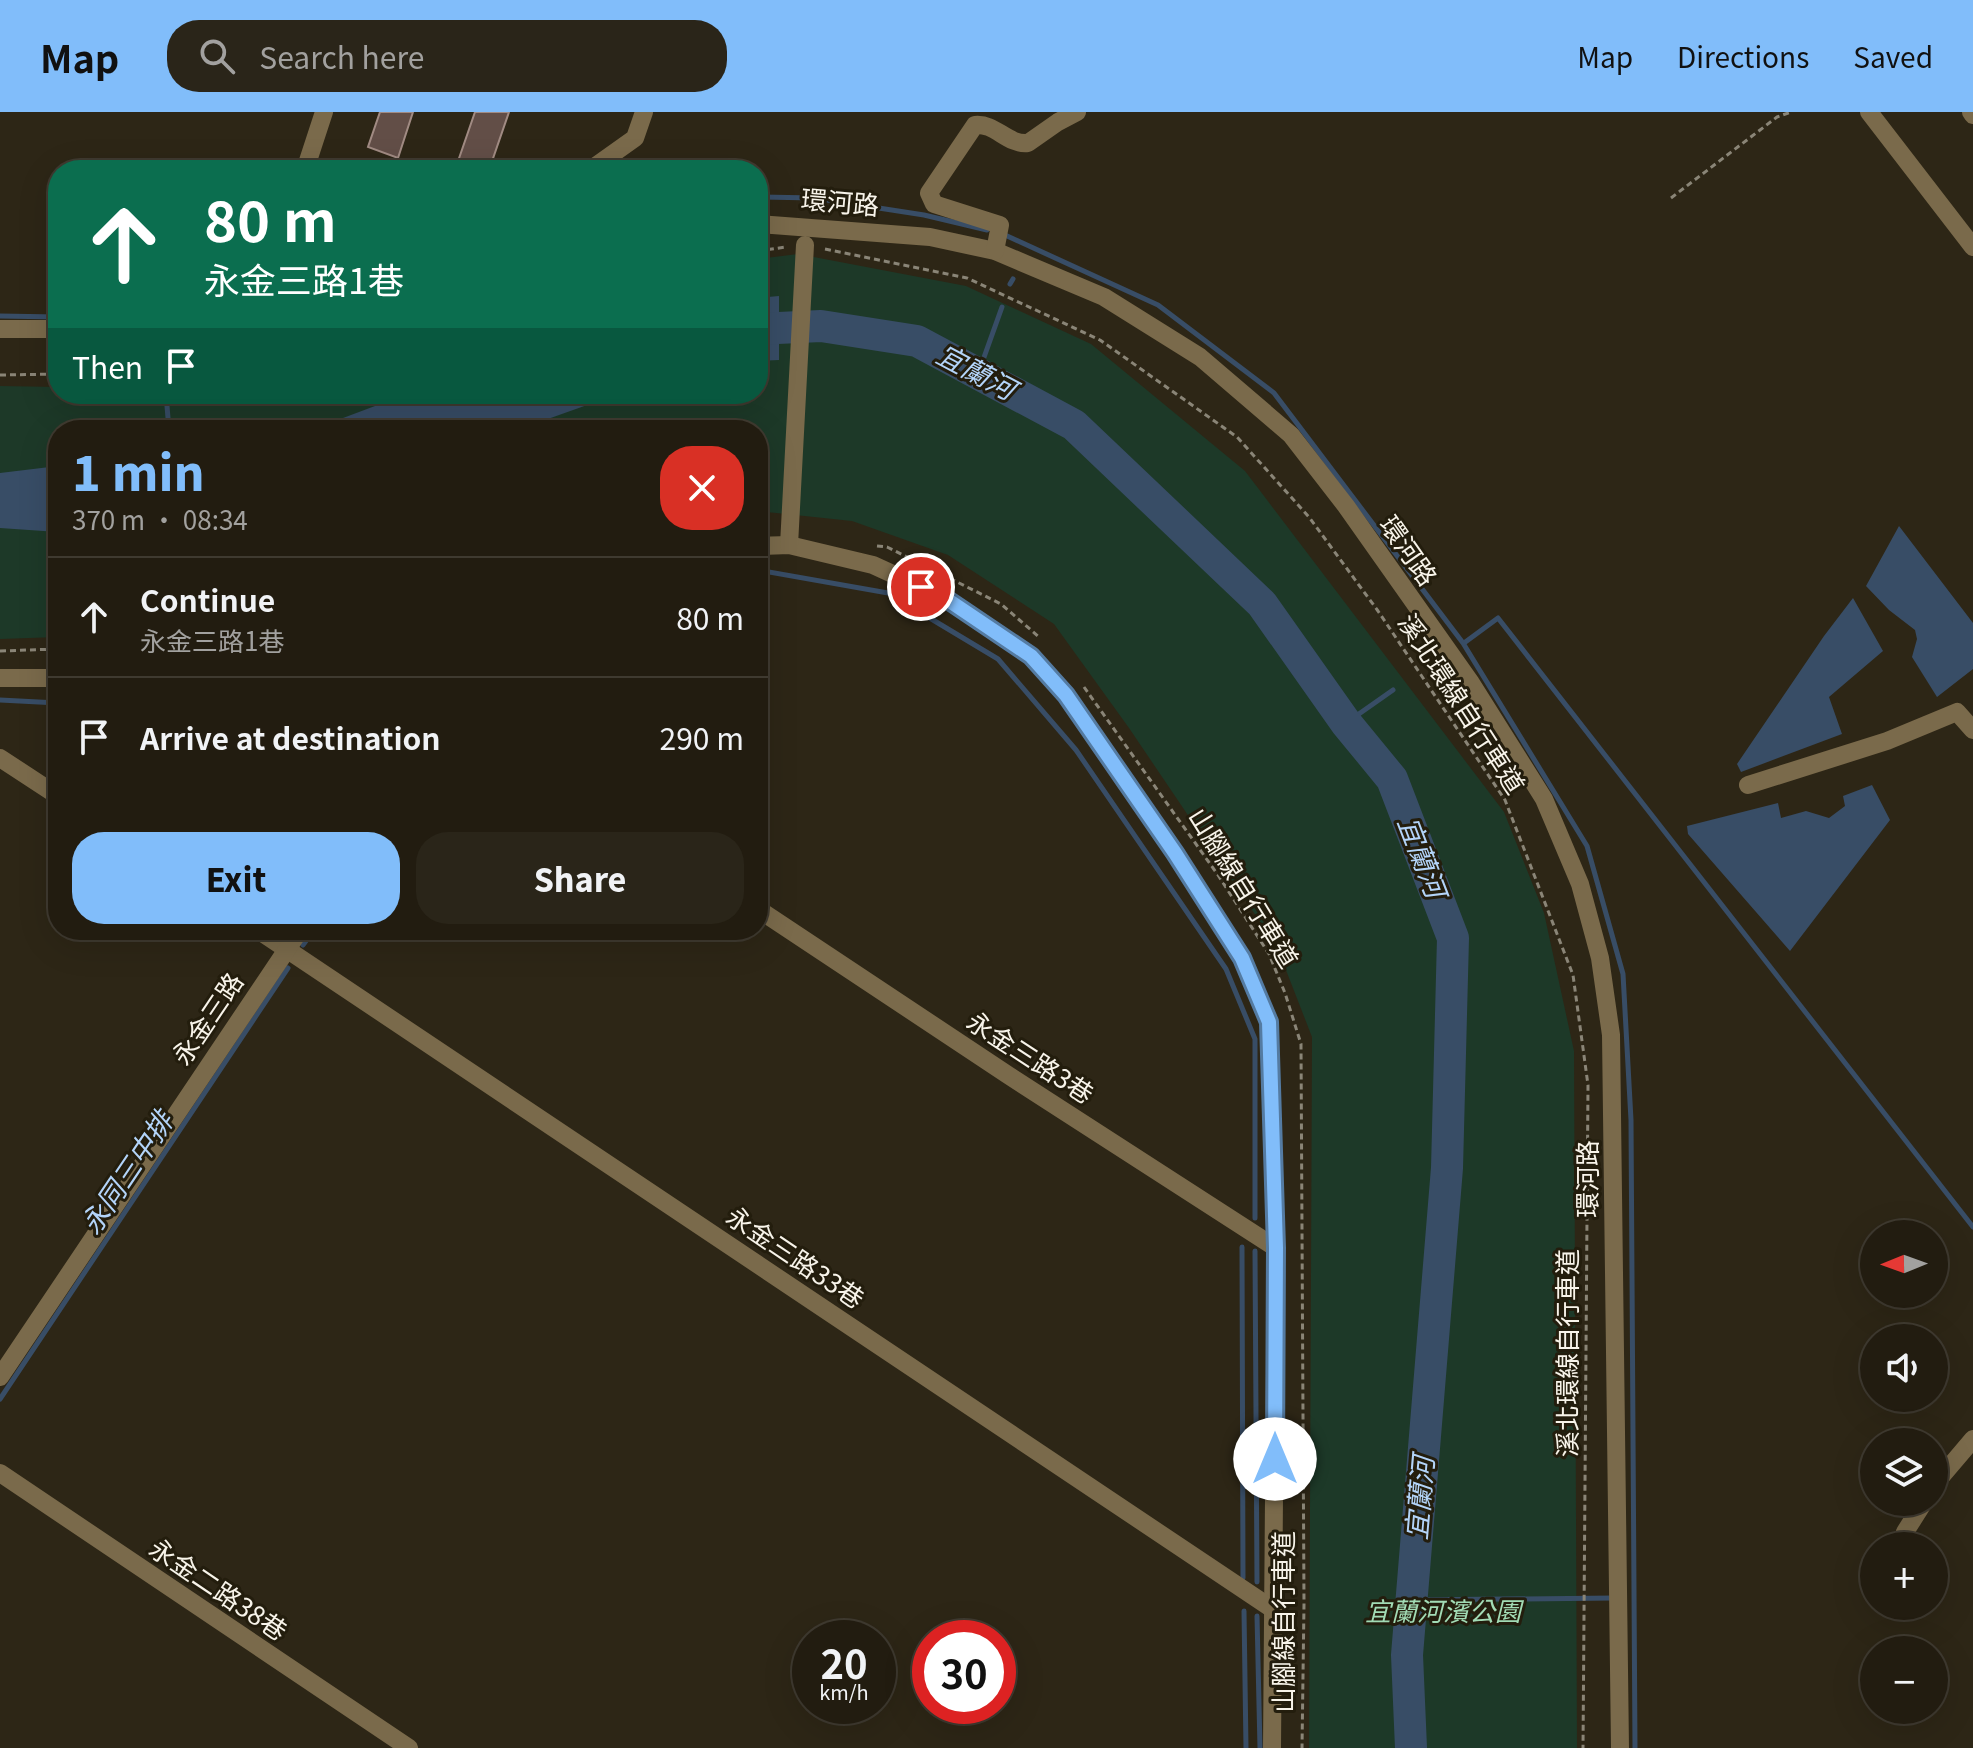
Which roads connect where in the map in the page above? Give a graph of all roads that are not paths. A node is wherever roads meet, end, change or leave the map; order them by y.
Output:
1 (324, 112) edge
2 (644, 112) edge
3 (1077, 112) edge
4 (1869, 112) edge
5 (308, 160) edge
6 (604, 160) edge
7 (768, 224) edge
8 (812, 226) junction
9 (1973, 247) edge
10 (995, 251) junction
11 (0, 329) edge
12 (48, 329) edge
13 (789, 545) junction
14 (768, 546) edge
15 (0, 678) edge
16 (48, 678) edge
17 (1973, 730) edge
18 (0, 758) edge
19 (1748, 785) dead end
20 (48, 789) edge
21 (768, 916) edge
22 (273, 940) edge
23 (293, 940) edge
24 (287, 949) junction
25 (1276, 1248) junction
26 (0, 1377) edge
27 (1973, 1439) edge
28 (1948, 1468) edge
29 (0, 1473) edge
30 (1915, 1516) edge
31 (1905, 1532) dead end
32 (1274, 1610) junction
33 (409, 1748) edge
34 (1272, 1748) edge
35 (1620, 1748) edge

1 - 5 street
2 - 6 street
3 - 10 street
4 - 9 street
7 - 8 street, 環河路
8 - 10 street, 環河路
8 - 13 street, bridge
10 - 35 street, 環河路
11 - 12 street
13 - 14 street
13 - 25 street
15 - 16 street
17 - 19 street
18 - 20 street
21 - 25 street, 永金三路3巷
22 - 24 street, 永金三路33巷
23 - 24 street, 永金三路
24 - 26 street, 永金三路
24 - 32 street, 永金三路33巷
25 - 32 street
27 - 28 street
29 - 33 street, 永金二路38巷
30 - 31 street
32 - 34 street

